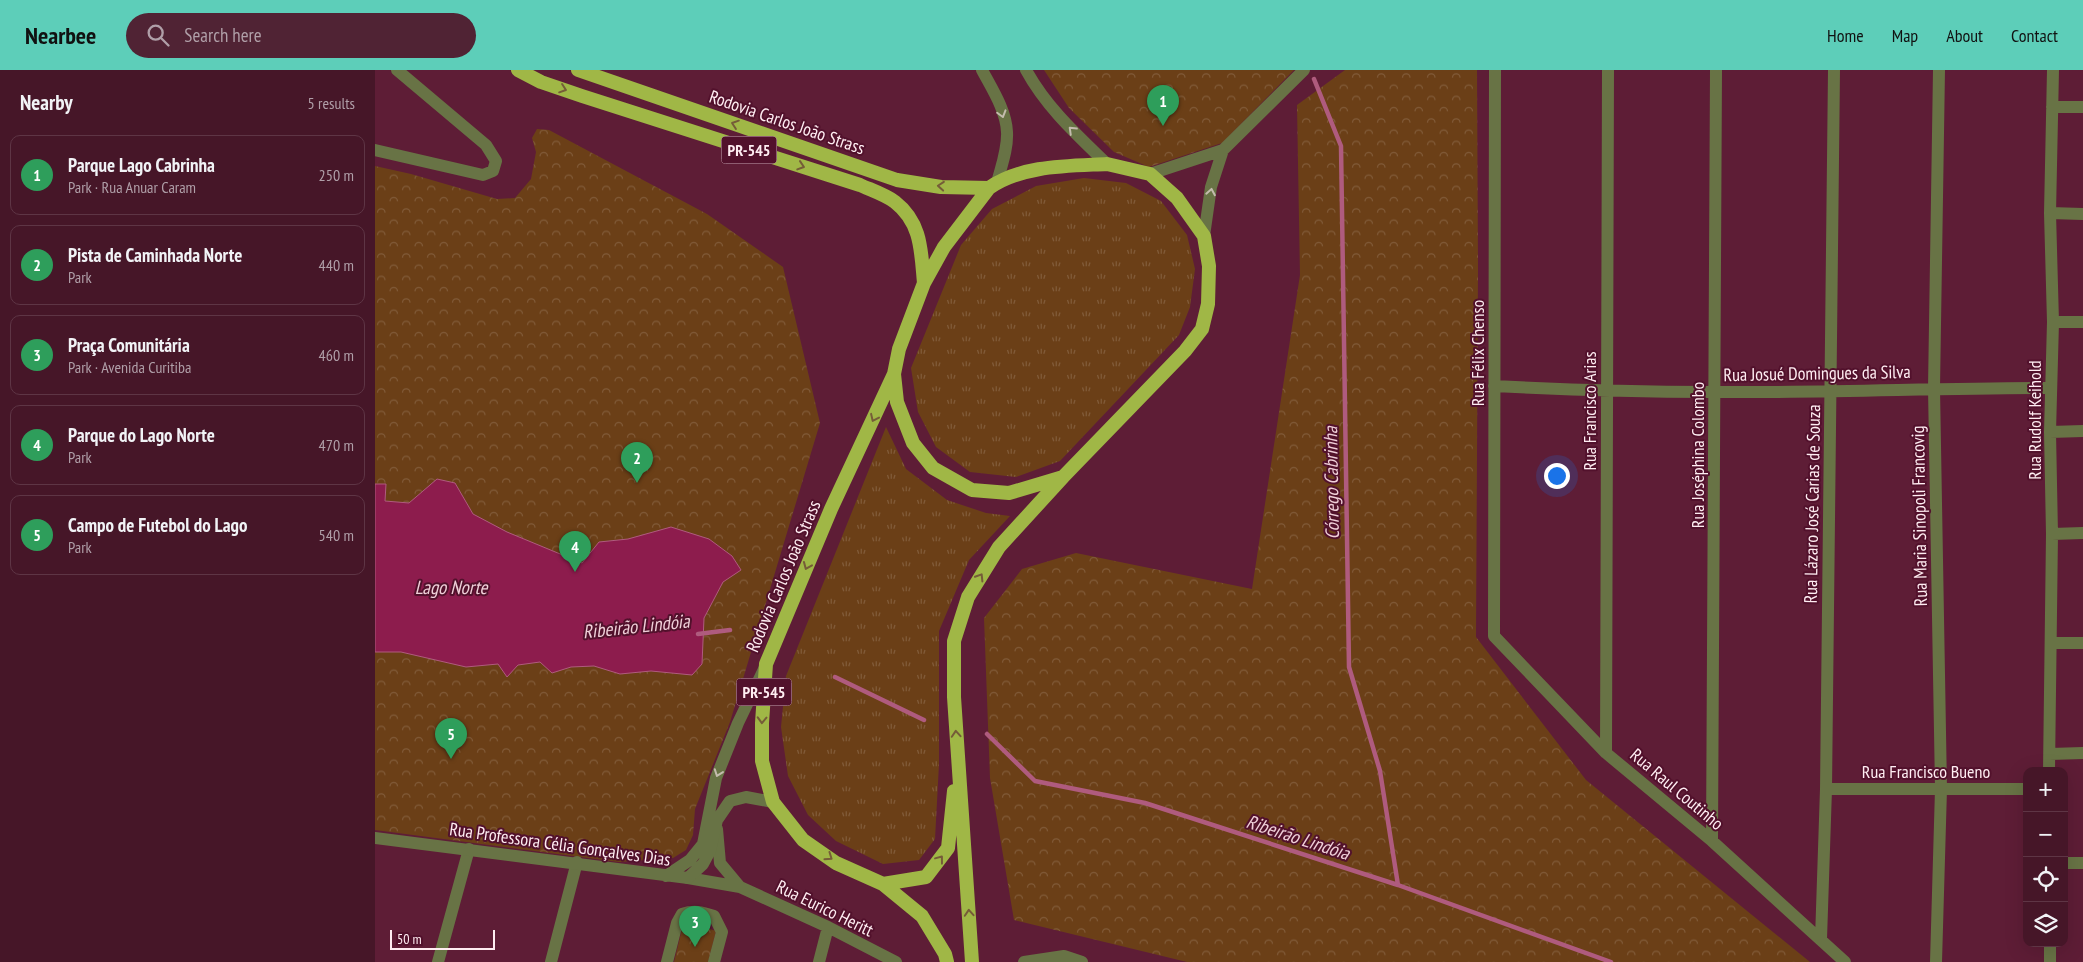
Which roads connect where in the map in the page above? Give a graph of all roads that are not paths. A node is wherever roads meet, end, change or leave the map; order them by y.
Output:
1 (397, 70) edge
2 (518, 70) edge
3 (577, 70) edge
4 (982, 70) edge
5 (1026, 70) edge
6 (1304, 70) edge
7 (1495, 70) edge
8 (1607, 70) edge
9 (1716, 70) edge
10 (1835, 70) edge
11 (1939, 70) edge
12 (2053, 70) edge
13 (2052, 107) junction
14 (2083, 107) edge
15 (375, 150) edge
16 (1223, 150) junction
17 (1107, 164) junction
18 (1149, 174) junction
19 (993, 185) junction
20 (2050, 213) junction
21 (2083, 214) edge
22 (1204, 236) junction
23 (924, 282) junction
24 (2053, 322) junction
25 (2083, 322) edge
26 (894, 374) junction
27 (1495, 386) junction
28 (1934, 388) junction
29 (2051, 388) junction
30 (1607, 391) junction
31 (1831, 391) junction
32 (1715, 392) junction
33 (2083, 431) edge
34 (2050, 432) junction
35 (1063, 477) junction
36 (2083, 533) edge
37 (2052, 534) junction
38 (1494, 636) joint
39 (2051, 643) junction
40 (2083, 643) edge
41 (766, 664) junction
42 (1606, 753) junction
43 (2083, 753) edge
44 (2050, 754) junction
45 (958, 758) junction
46 (2049, 767) edge
47 (1825, 788) junction
48 (2023, 789) edge
49 (1941, 790) junction
50 (773, 802) junction
51 (717, 820) junction
52 (375, 838) edge
53 (1712, 841) junction
54 (469, 849) junction
55 (577, 862) junction
56 (2068, 863) edge
57 (2083, 863) edge
58 (666, 876) junction
59 (688, 878) junction
60 (883, 884) junction
61 (740, 887) junction
62 (828, 927) junction
63 (1821, 939) junction
64 (2050, 947) edge
65 (1024, 961) edge
66 (438, 962) edge
67 (551, 962) edge
68 (667, 962) edge
69 (715, 962) edge
70 (819, 962) edge
71 (896, 962) edge
72 (947, 962) edge
73 (972, 962) edge
74 (1082, 962) edge
75 (1845, 962) edge
76 (1936, 962) edge
77 (2050, 962) edge

1 - 15 street
2 -> 23 highway, Rodovia Carlos João Strass / PR-545
19 -> 3 highway, Rodovia Carlos João Strass / PR-545
4 -> 19 street
17 -> 5 street
6 - 16 street
7 - 27 street, Rua Félix Chenso
8 - 30 street, Rua Francisco Arias
9 - 32 street, Rua Joséphina Colombo
10 - 31 street, Rua Lázaro José Carias de Souza
11 - 28 street, Rua Maria Sinopoli Francovig
12 - 13 street, Rua Rudolf Keihold
13 - 14 street
13 - 20 street, Rua Rudolf Keihold
16 - 18 street
22 -> 16 street
17 - 18 highway
17 - 19 highway
18 - 22 highway
19 - 23 highway
20 - 21 street
20 - 24 street, Rua Rudolf Keihold
22 - 35 highway
23 - 26 highway
24 - 25 street
24 - 29 street, Rua Rudolf Keihold
26 - 35 highway
26 -> 41 highway, Rodovia Carlos João Strass / PR-545
27 - 30 street, Rua Josué Domingues da Silva
27 - 38 street, Rua Félix Chenso
28 - 29 street, Rua Josué Domingues da Silva
28 - 31 street, Rua Josué Domingues da Silva
28 - 49 street, Rua Maria Sinopoli Francovig
29 - 34 street, Rua Rudolf Keihold
30 - 32 street, Rua Josué Domingues da Silva
30 - 42 street, Rua Francisco Arias
31 - 32 street, Rua Josué Domingues da Silva
31 - 47 street, Rua Lázaro José Carias de Souza
32 - 53 street, Rua Joséphina Colombo
33 - 34 street
34 - 37 street, Rua Rudolf Keihold
45 -> 35 highway
36 - 37 street
37 - 39 street, Rua Rudolf Keihold
38 - 42 street, Rua Raul Coutinho
39 - 40 street
39 - 44 street, Rua Rudolf Keihold
41 -> 50 highway, Rodovia Carlos João Strass / PR-545
41 -> 58 street
42 - 53 street, Rua Raul Coutinho
43 - 44 street
44 - 46 street, Rua Rudolf Keihold
60 -> 45 highway
73 -> 45 highway
47 - 49 street, Rua Francisco Bueno
47 - 63 street, Rua Lázaro José Carias de Souza
48 - 49 street, Rua Francisco Bueno
49 - 76 street, Rua Maria Sinopoli Francovig
50 - 51 street
50 -> 60 highway, Rodovia Carlos João Strass / PR-545
51 - 59 street
51 - 61 street
52 - 54 street, Rua Professora Célia Gonçalves Dias
53 - 63 street, Rua Raul Coutinho
54 - 55 street, Rua Professora Célia Gonçalves Dias
54 - 66 street
55 - 58 street, Rua Professora Célia Gonçalves Dias
55 - 67 street
56 - 57 street
58 - 59 street, Rua Professora Célia Gonçalves Dias
59 - 61 street, Rua Professora Célia Gonçalves Dias
60 - 72 highway, Rodovia Carlos João Strass / PR-545
61 - 62 street, Rua Eurico Heritt
62 - 70 street
62 - 71 street, Rua Eurico Heritt
63 - 75 street, Rua Raul Coutinho
64 - 77 street
65 - 74 street
68 - 69 street

